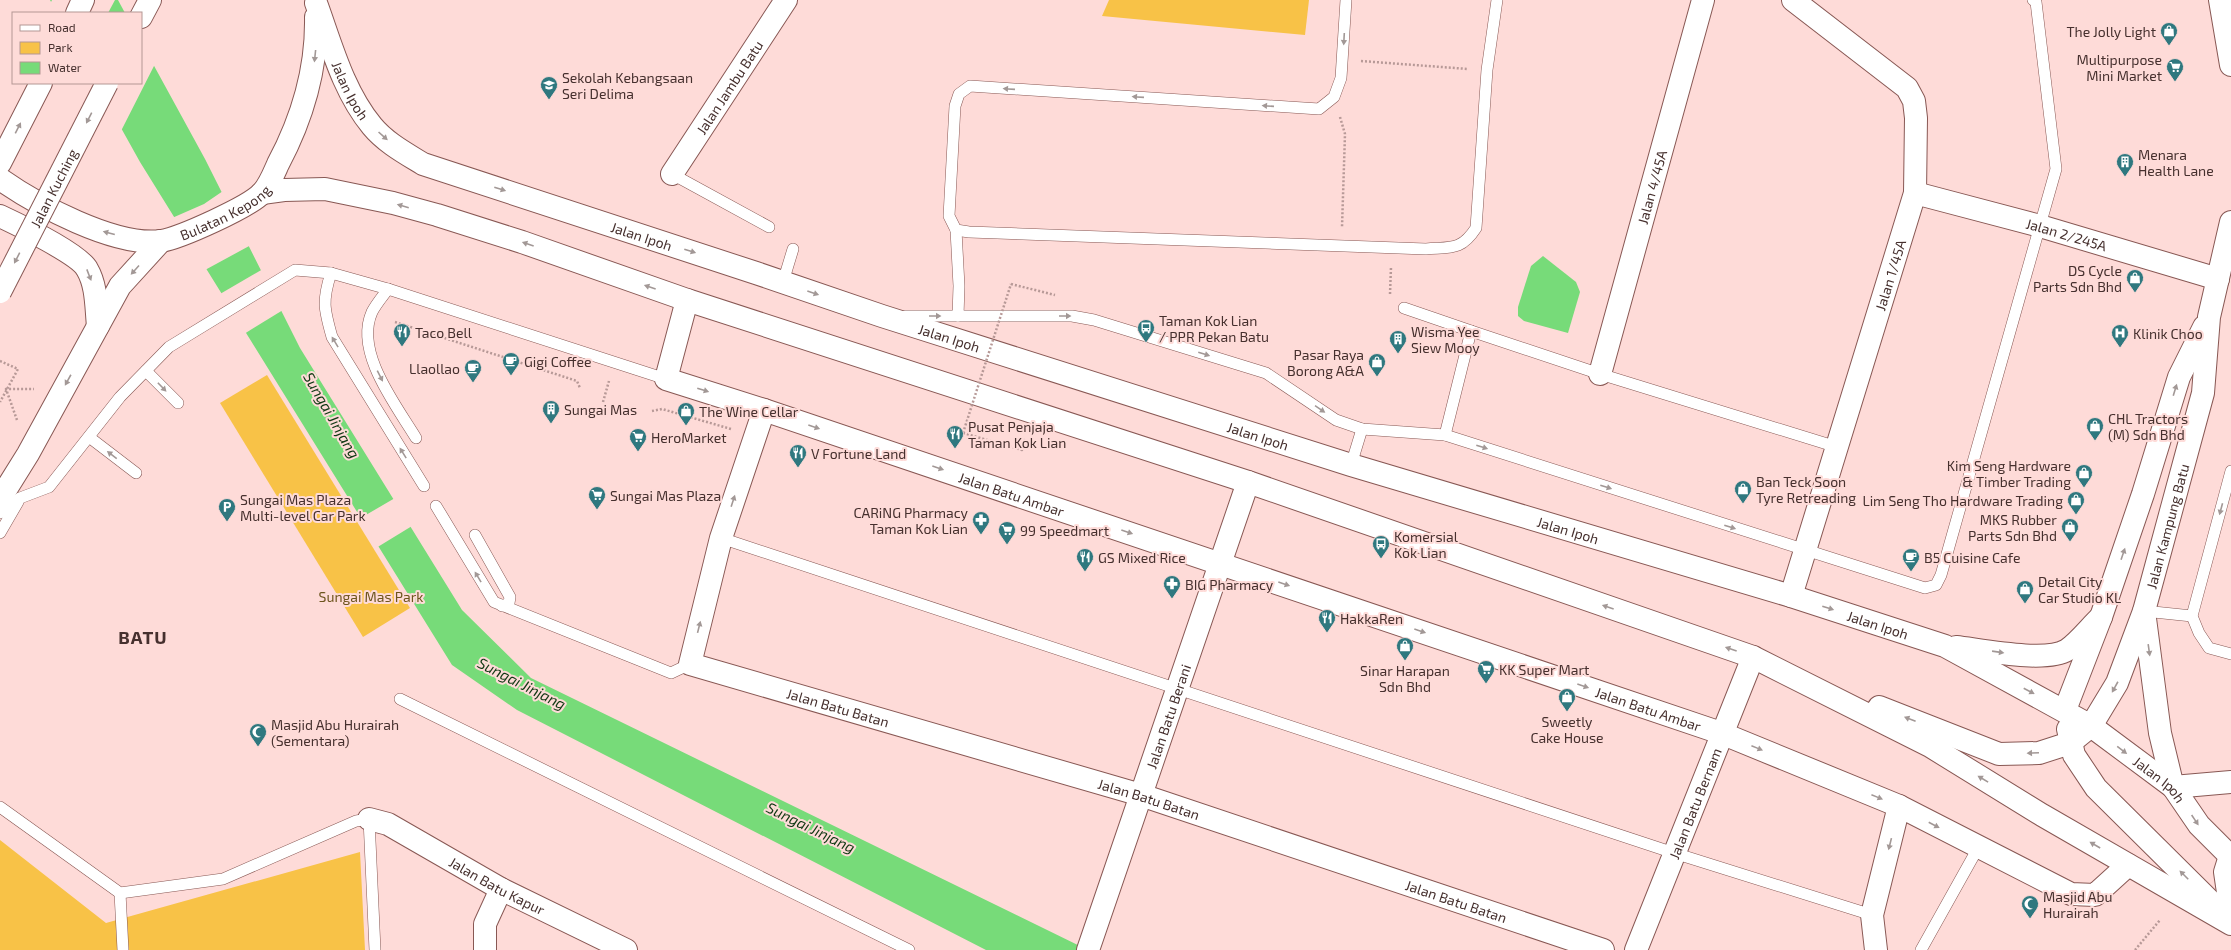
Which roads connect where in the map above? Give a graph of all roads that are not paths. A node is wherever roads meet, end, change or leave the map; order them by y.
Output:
1 (83, 0) edge
2 (150, 0) edge
3 (786, 0) edge
4 (1346, 0) edge
5 (1497, 0) edge
6 (1703, 0) edge
7 (1793, 0) edge
8 (2220, 0) edge
9 (315, 1) edge
10 (2036, 1) edge
11 (77, 12) edge
12 (142, 15) edge
13 (2231, 65) edge
14 (40, 84) edge
15 (106, 84) edge
16 (0, 163) edge
17 (672, 174) joint
18 (0, 179) edge
19 (1915, 193) junction
20 (257, 197) junction
21 (0, 216) edge
22 (2231, 222) edge
23 (2040, 226) junction
24 (770, 227) dead end
25 (956, 230) junction
26 (166, 239) junction
27 (793, 249) dead end
28 (331, 273) junction
29 (2218, 279) junction
30 (783, 282) junction
31 (388, 289) junction
32 (0, 292) edge
33 (687, 300) junction
34 (1404, 308) road end
35 (882, 316) junction
36 (958, 316) junction
37 (2208, 317) junction
38 (98, 326) junction
39 (1472, 331) junction
40 (146, 370) junction
41 (1600, 374) junction
42 (666, 379) junction
43 (178, 403) dead end
44 (764, 410) junction
45 (1362, 429) junction
46 (1445, 435) junction
47 (89, 437) junction
48 (416, 438) dead end
49 (1838, 447) junction
50 (1351, 465) junction
51 (2231, 471) edge
52 (136, 473) dead end
53 (1248, 482) junction
54 (424, 486) dead end
55 (10, 498) edge
56 (436, 506) dead end
57 (0, 513) edge
58 (0, 534) edge
59 (475, 534) dead end
60 (721, 538) junction
61 (1805, 551) junction
62 (1220, 563) junction
63 (1791, 596) junction
64 (502, 606) junction
65 (2144, 611) junction
66 (2192, 616) junction
67 (2101, 617) junction
68 (1945, 646) junction
69 (2231, 654) edge
70 (1753, 657) junction
71 (690, 664) junction
72 (1178, 688) junction
73 (400, 699) dead end
74 (2065, 710) junction
75 (2091, 726) junction
76 (1721, 733) junction
77 (2070, 743) junction
78 (2231, 782) edge
79 (2173, 787) junction
80 (1141, 795) junction
81 (1899, 806) junction
82 (0, 807) edge
83 (369, 819) junction
84 (1978, 848) junction
85 (1674, 853) junction
86 (2231, 856) edge
87 (2128, 865) junction
88 (501, 889) junction
89 (120, 893) junction
90 (2231, 913) edge
91 (1872, 915) junction
92 (2231, 923) edge
93 (1090, 942) edge
94 (618, 948) edge
95 (123, 950) edge
96 (375, 950) edge
97 (485, 950) edge
98 (909, 950) edge
99 (1603, 950) edge
100 (1636, 950) edge
101 (1876, 950) edge
102 (1921, 950) edge

1 - 11 main road
2 - 12 main road
3 - 17 main road, Jalan Jambu Batu
4 -> 25 lane
5 - 25 lane
6 - 41 main road, Jalan 4/45A
7 - 19 main road, Jalan 1/45A
8 - 13 main road
9 -> 20 main road, Bulatan Kepong
9 -> 30 main road, Jalan Ipoh
10 - 23 lane
16 -> 14 main road
15 -> 32 main road, Jalan Kuching, bridge
17 - 24 lane
26 -> 18 main road, Bulatan Kepong
19 - 23 main road, Jalan 2/245A
19 - 49 main road, Jalan 1/45A
20 - 26 main road, Bulatan Kepong
33 -> 20 main road
21 -> 38 main road
22 - 29 main road, Jalan Kampung Batu
23 - 29 main road, Jalan 2/245A
23 - 61 lane
25 - 36 lane
26 -> 38 main road
27 - 30 lane
28 - 31 lane
28 - 40 lane
54 -> 28 lane
29 - 37 main road, Jalan Kampung Batu
30 -> 35 main road, Jalan Ipoh
31 - 42 lane
31 -> 48 lane
33 - 42 main road
33 - 53 main road
34 - 39 lane
35 -> 36 lane
35 - 50 main road, Jalan Ipoh
36 -> 45 lane
37 - 65 main road, Jalan Kampung Batu
67 -> 37 main road, Jalan Kampung Batu
38 -> 55 main road
39 - 41 lane
39 - 46 lane
40 -> 43 lane
40 - 47 lane
41 - 49 lane
42 -> 44 main road, Jalan Batu Ambar
60 -> 44 main road
44 -> 62 main road, Jalan Batu Ambar
45 - 46 lane
45 - 50 lane
46 -> 61 lane
52 -> 47 lane
47 - 55 lane
49 - 61 main road, Jalan 1/45A
50 - 63 main road, Jalan Ipoh
51 -> 66 lane
53 - 62 main road, Jalan Batu Berani
70 -> 53 main road
55 - 57 lane
55 - 58 lane
64 -> 56 lane
59 - 64 lane
71 -> 60 main road
60 - 72 lane
61 - 63 main road, Jalan 1/45A
62 - 72 main road, Jalan Batu Berani
62 -> 76 main road, Jalan Batu Ambar
63 -> 68 main road, Jalan Ipoh
64 - 71 lane
65 - 66 lane
65 -> 75 main road, Jalan Kampung Batu
65 -> 79 main road
66 - 69 lane
68 -> 67 main road
67 - 74 main road, Jalan Kampung Batu
68 -> 74 main road, Jalan Ipoh
70 - 76 main road, Jalan Batu Bernam
77 -> 70 main road
87 -> 70 main road
71 - 80 main road, Jalan Batu Batan
72 - 80 main road, Jalan Batu Berani
72 - 85 lane
73 - 98 lane
74 - 75 main road, Jalan Ipoh
74 - 77 main road
75 - 77 main road, Jalan Kampung Batu
75 -> 79 main road, Jalan Ipoh
76 -> 81 main road, Jalan Batu Ambar
76 - 85 main road, Jalan Batu Bernam
92 -> 77 main road
78 - 79 main road
79 -> 86 main road, Jalan Ipoh
80 - 93 main road, Jalan Batu Berani
80 - 99 main road, Jalan Batu Batan
81 -> 84 main road, Jalan Batu Ambar
81 -> 91 main road
82 - 89 lane
83 - 88 main road, Jalan Batu Kapur
83 - 89 lane
83 - 96 lane
84 - 87 main road, Jalan Batu Ambar
84 - 102 lane
85 - 91 lane
85 - 100 main road, Jalan Batu Bernam
86 - 90 main road
87 - 92 main road
88 - 94 main road, Jalan Batu Kapur
88 - 97 main road
89 - 95 lane
91 - 101 main road

